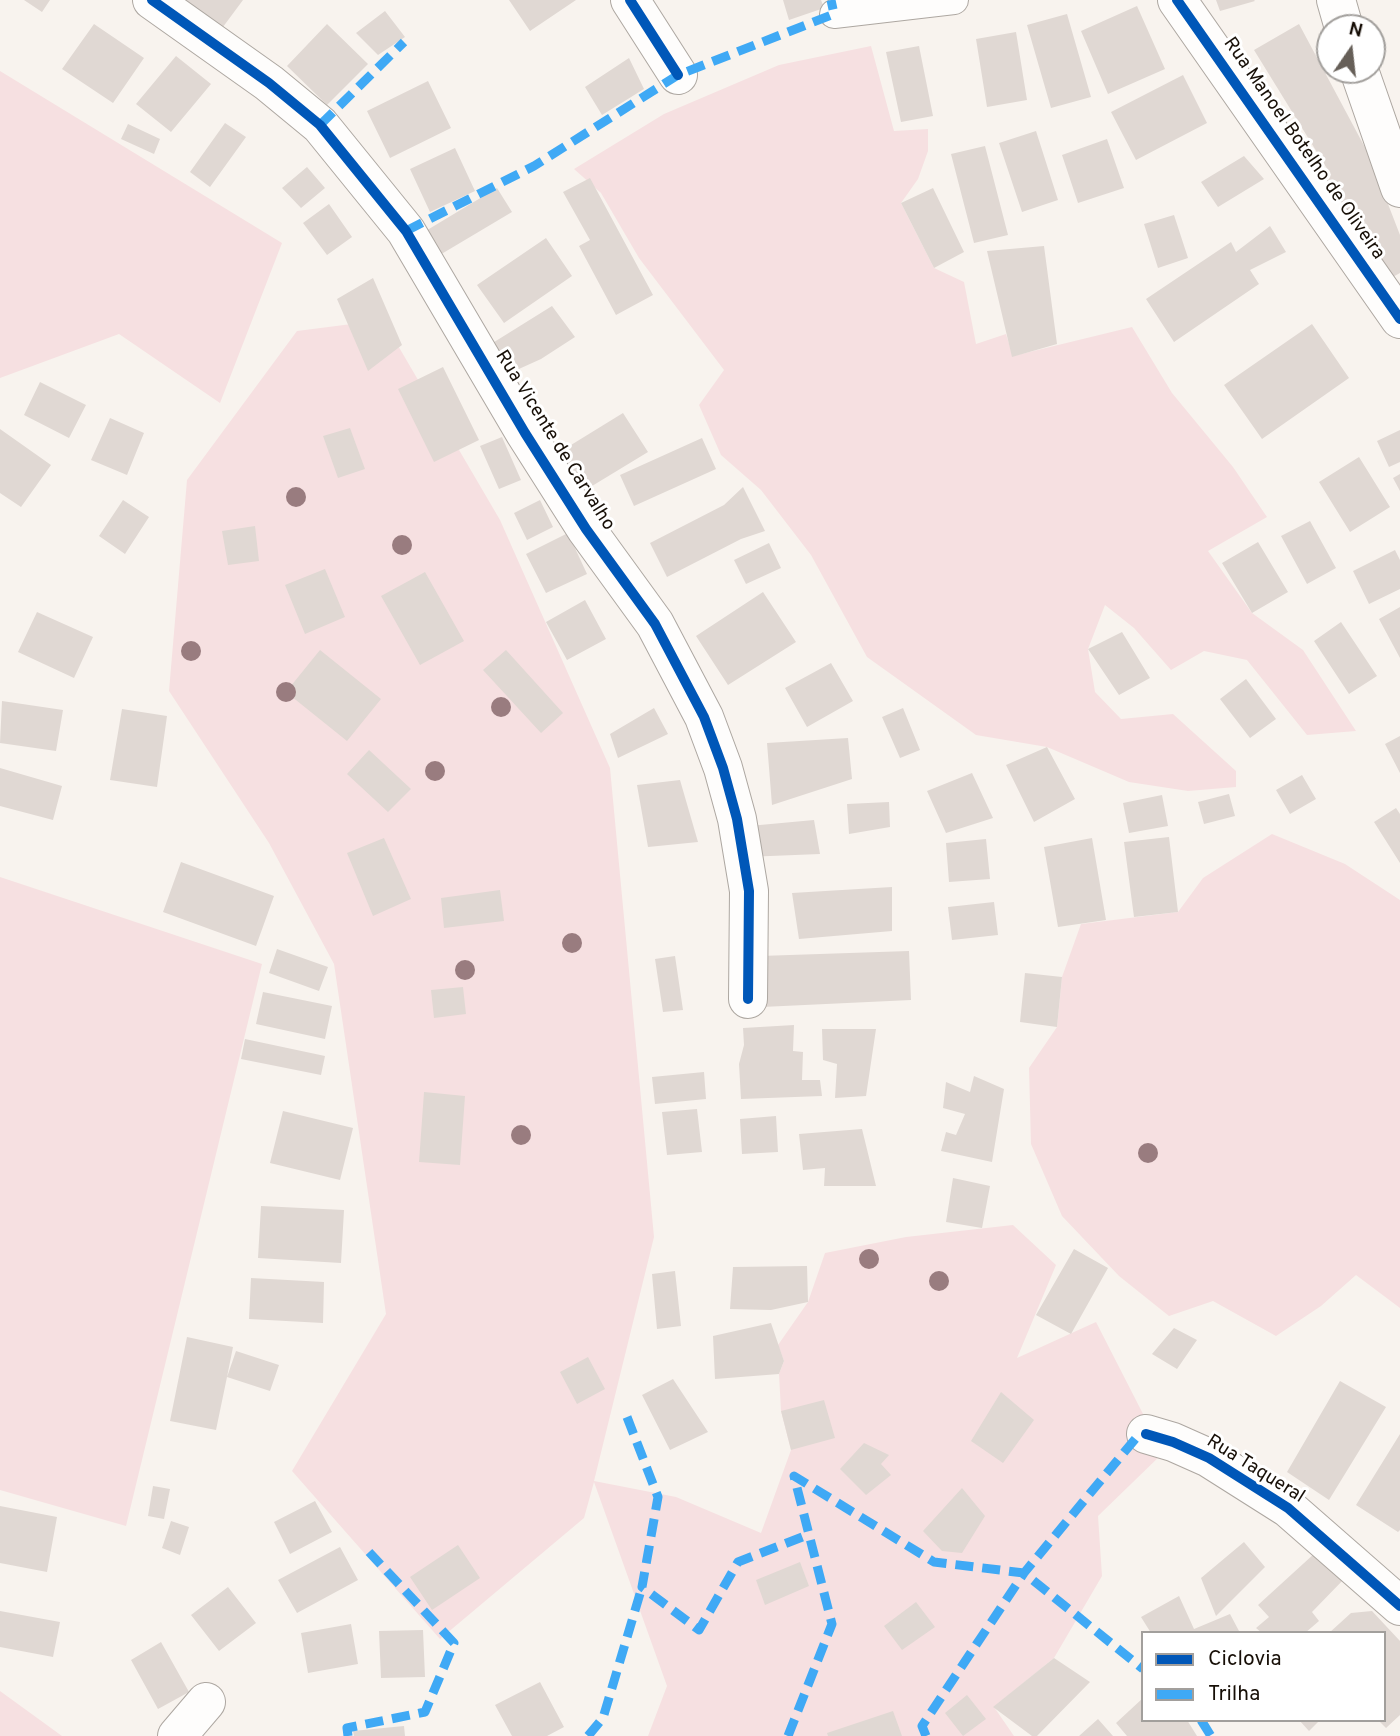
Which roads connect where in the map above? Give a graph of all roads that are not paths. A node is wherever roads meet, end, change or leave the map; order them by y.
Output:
1 (152, 0) edge
2 (630, 0) edge
3 (954, 0) edge
4 (1177, 0) edge
5 (834, 13) dead end
6 (678, 75) dead end
7 (1367, 84) edge
8 (1388, 122) edge
9 (1400, 188) edge
10 (1400, 319) edge
11 (748, 999) dead end
12 (1146, 1434) dead end
13 (1400, 1606) edge
14 (206, 1702) dead end
15 (177, 1736) edge

1 - 11 street, Rua Vicente de Carvalho
2 - 6 street
3 - 5 lane
4 - 10 street, Rua Manoel Botelho de Oliveira
7 - 8 street
8 - 9 street
12 - 13 street, Rua Taqueral
14 - 15 street

